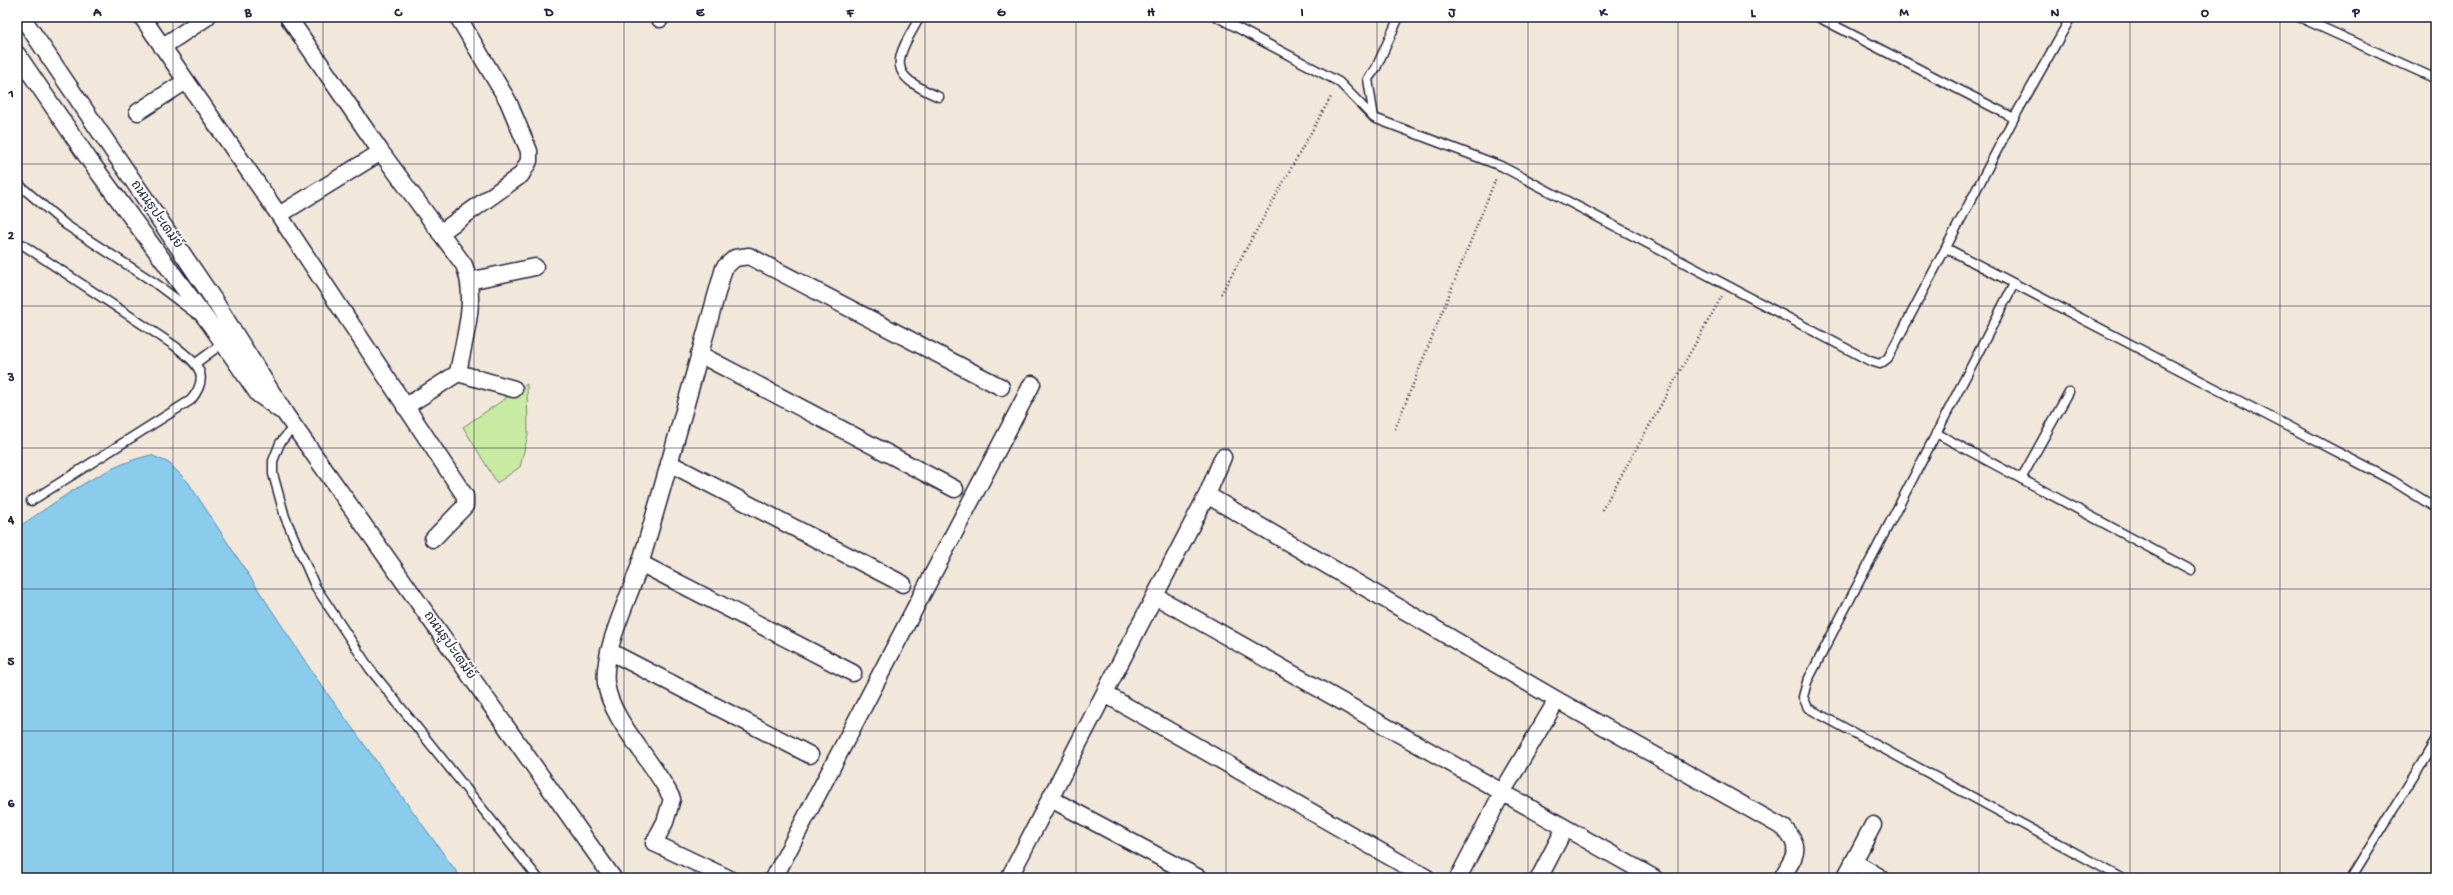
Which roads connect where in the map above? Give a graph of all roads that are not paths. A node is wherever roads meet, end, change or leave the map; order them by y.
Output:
1 (22, 17) edge
2 (142, 17) edge
3 (206, 17) edge
4 (288, 17) edge
5 (458, 17) edge
6 (920, 17) edge
7 (1217, 17) edge
8 (1399, 17) edge
9 (1818, 17) edge
10 (2071, 17) edge
11 (2299, 17) edge
12 (162, 47) junction
13 (17, 54) edge
14 (2436, 79) edge
15 (186, 81) junction
16 (939, 97) dead end
17 (138, 112) dead end
18 (1374, 118) junction
19 (2014, 118) junction
20 (381, 152) junction
21 (17, 183) edge
22 (279, 215) junction
23 (440, 233) junction
24 (17, 241) edge
25 (1946, 248) junction
26 (535, 267) dead end
27 (469, 281) junction
28 (2014, 284) junction
29 (210, 324) junction
30 (222, 343) junction
31 (699, 354) junction
32 (196, 363) junction
33 (458, 373) junction
34 (1032, 384) dead end
35 (1001, 387) dead end
36 (514, 389) dead end
37 (2069, 392) dead end
38 (406, 407) junction
39 (290, 420) junction
40 (1936, 434) junction
41 (1223, 457) dead end
42 (669, 463) junction
43 (2021, 479) junction
44 (955, 489) dead end
45 (1207, 495) junction
46 (31, 501) dead end
47 (2436, 508) edge
48 (433, 539) dead end
49 (640, 563) junction
50 (2191, 570) dead end
51 (904, 584) dead end
52 (1155, 596) junction
53 (609, 651) junction
54 (853, 673) dead end
55 (1105, 694) junction
56 (1557, 700) junction
57 (2436, 740) edge
58 (810, 755) dead end
59 (1502, 791) junction
60 (1051, 799) junction
61 (1873, 825) dead end
62 (1565, 828) junction
63 (1854, 862) junction
64 (538, 878) edge
65 (613, 878) edge
66 (728, 878) edge
67 (774, 878) edge
68 (1009, 878) edge
69 (1199, 878) edge
70 (1428, 878) edge
71 (1458, 878) edge
72 (1539, 878) edge
73 (1654, 878) edge
74 (1782, 878) edge
75 (1845, 878) edge
76 (1881, 878) edge
77 (2122, 878) edge
78 (2350, 878) edge

1 - 39 street, ถนนธูปะเตมีย์
2 - 12 street
3 - 12 street
4 - 20 street
5 - 23 street
6 - 16 lane
7 - 18 lane
8 - 18 lane
9 - 19 lane
10 - 19 lane
11 - 14 lane
12 - 15 street
13 - 29 street, ถนนธูปะเตมีย์
15 - 17 street
15 - 22 street
18 - 25 lane
19 - 25 lane
20 - 22 street
20 - 23 street
21 - 29 lane
22 - 38 street
23 - 27 street
24 - 32 lane
25 - 28 lane
26 - 27 street
27 - 33 street
28 - 40 lane
28 - 47 lane
29 - 30 street, ถนนธูปะเตมีย์
30 - 32 lane
30 - 39 street, ถนนธูปะเตมีย์
31 - 35 street
31 - 42 street
31 - 44 street
32 - 46 lane
33 - 36 street
33 - 38 street
34 - 67 street
37 - 43 lane
38 - 48 street
39 - 64 lane
39 - 65 street, ถนนธูปะเตมีย์
40 - 43 lane
40 - 77 lane
41 - 45 street
42 - 49 street
42 - 51 street
43 - 50 lane
45 - 52 street
45 - 56 street
49 - 53 street
49 - 54 street
52 - 55 street
52 - 59 street
53 - 58 street
53 - 66 street
55 - 60 street
55 - 70 street
56 - 59 street
56 - 74 street
57 - 78 lane
59 - 62 street
59 - 71 street
60 - 68 street
60 - 69 street
61 - 63 street
62 - 72 street
62 - 73 street
63 - 75 street
63 - 76 street

